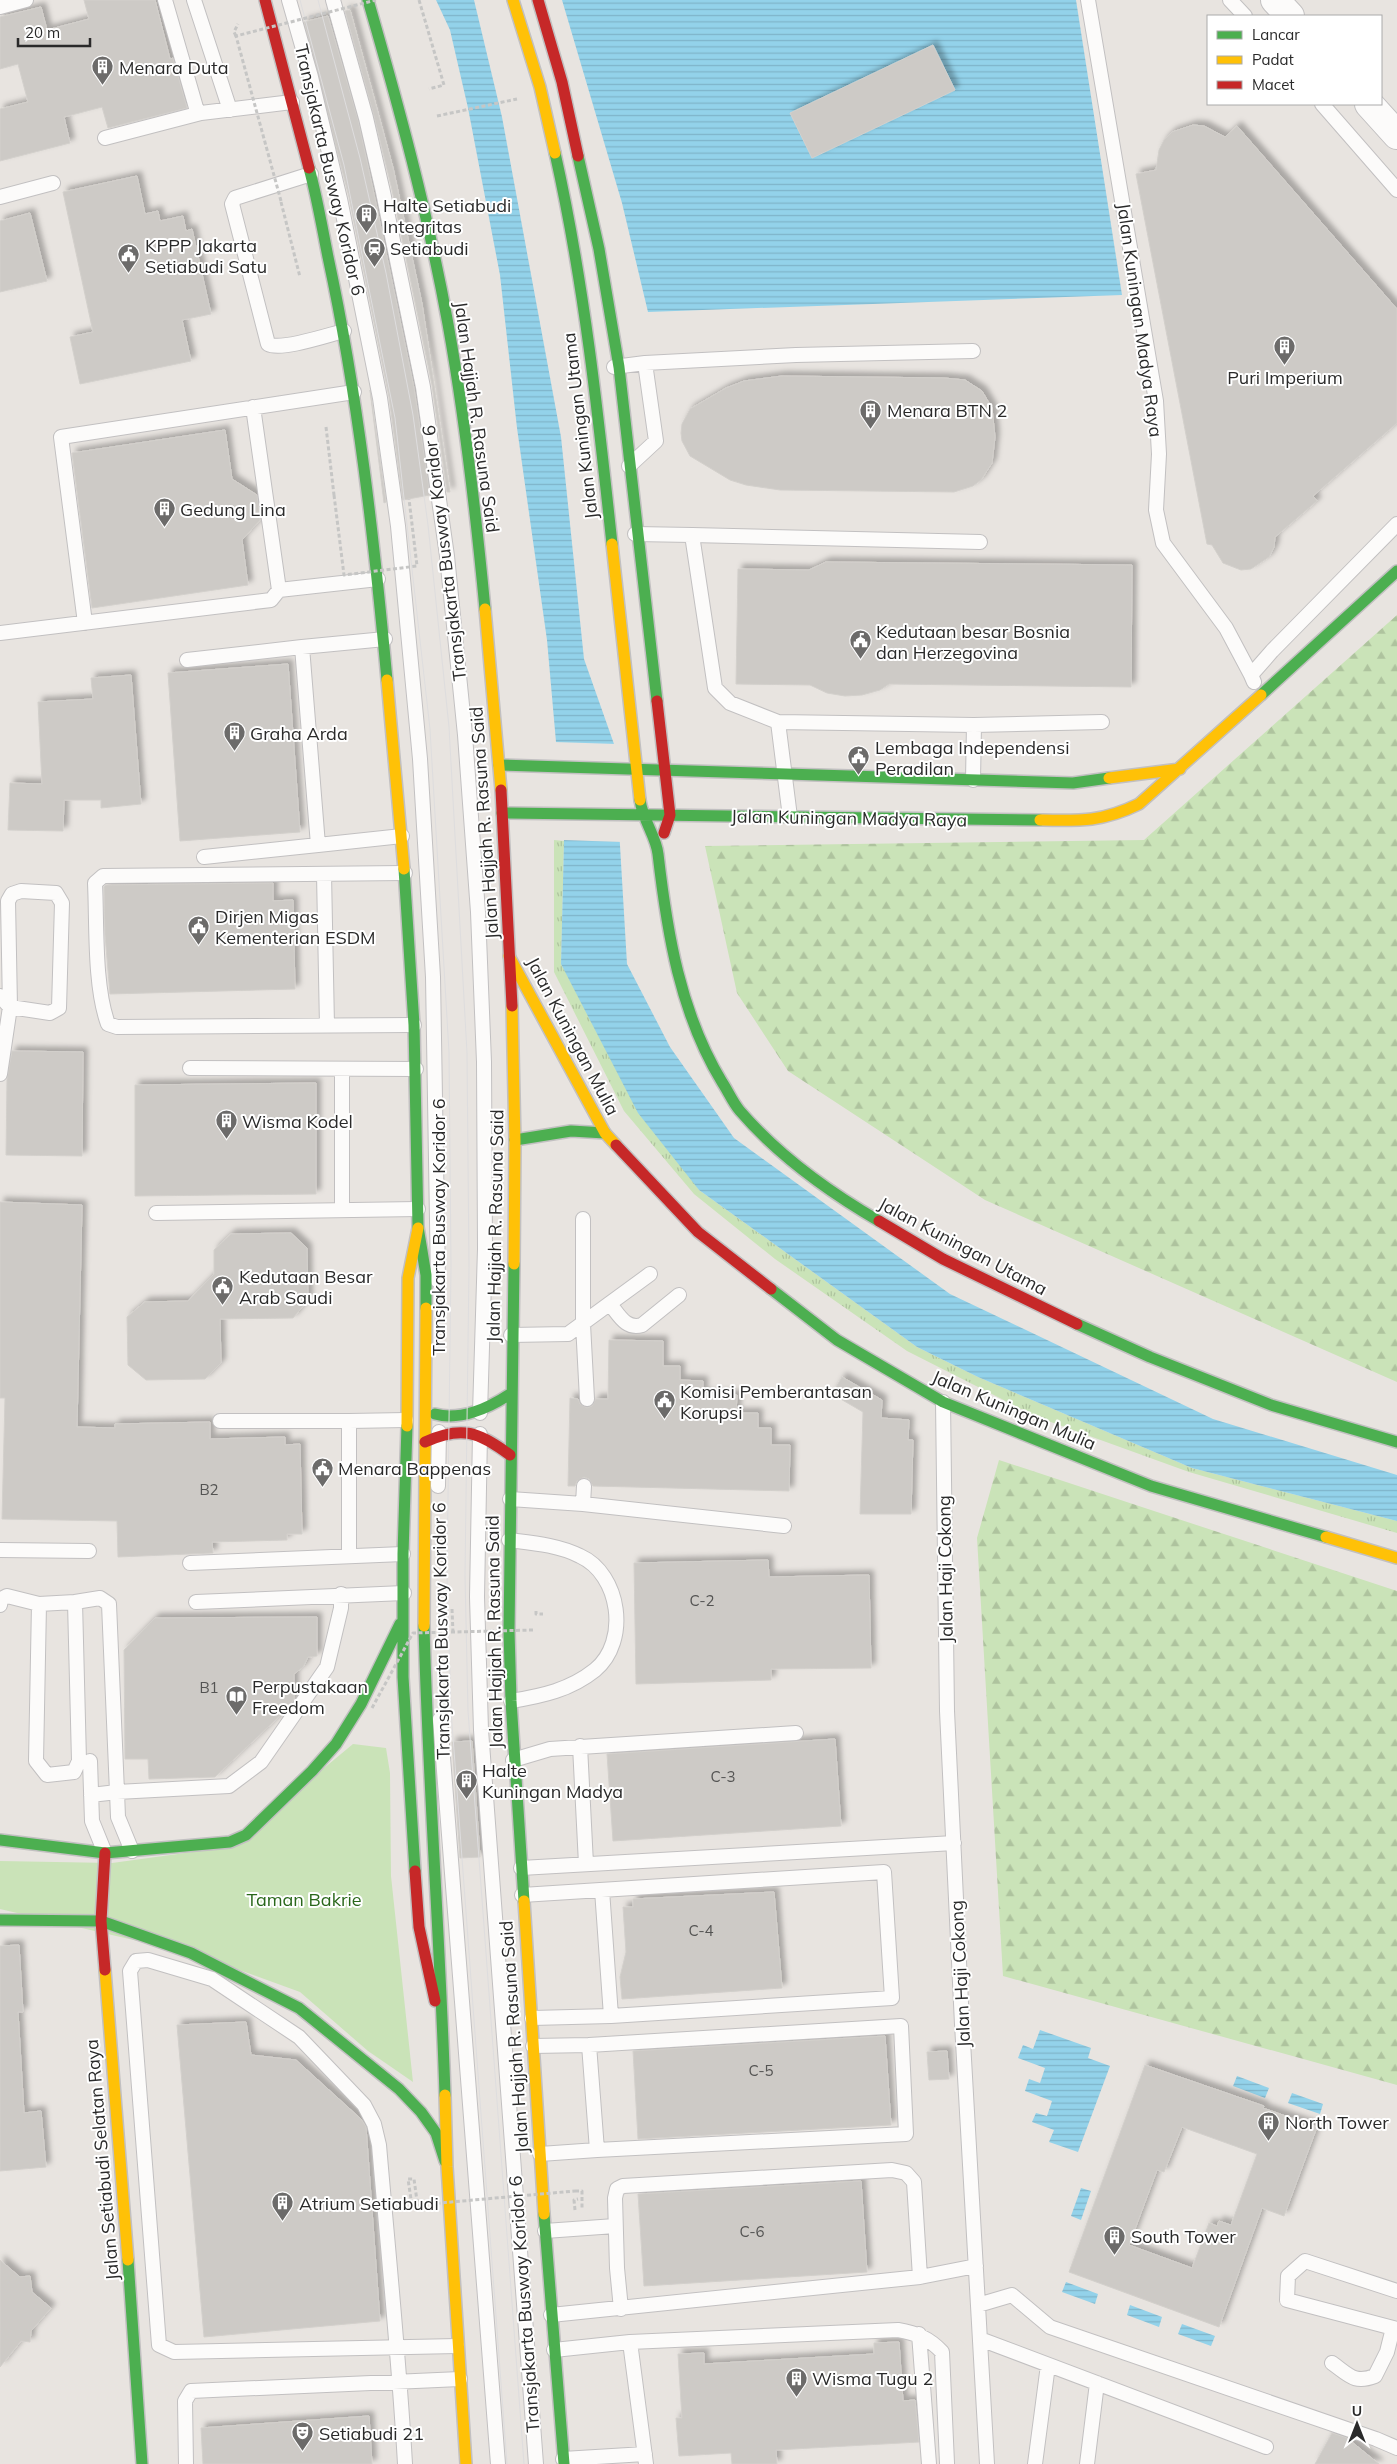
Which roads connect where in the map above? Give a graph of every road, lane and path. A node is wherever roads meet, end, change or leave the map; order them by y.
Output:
1 (26, 0) edge
2 (165, 0) edge
3 (194, 0) edge
4 (265, 0) edge
5 (289, 0) edge
6 (333, 0) edge
7 (368, 0) edge
8 (376, 0) edge
9 (419, 0) edge
10 (513, 0) edge
11 (538, 0) edge
12 (1088, 0) edge
13 (1230, 0) edge
14 (1275, 0) edge
15 (0, 7) edge
16 (1244, 15) edge
17 (1289, 15) edge
18 (238, 24) dead end
19 (235, 34) junction
20 (429, 89) dead end
21 (508, 100) dead end
22 (292, 102) junction
23 (1323, 105) edge
24 (1370, 105) edge
25 (230, 110) junction
26 (201, 113) junction
27 (437, 116) dead end
28 (1397, 135) edge
29 (105, 138) dead end
30 (311, 174) junction
31 (53, 183) dead end
32 (1397, 190) edge
33 (0, 197) edge
34 (300, 277) dead end
35 (344, 331) junction
36 (973, 351) dead end
37 (645, 363) junction
38 (618, 366) junction
39 (593, 370) junction
40 (354, 392) junction
41 (253, 407) junction
42 (326, 427) dead end
43 (630, 466) junction
44 (604, 470) junction
45 (409, 499) dead end
46 (1397, 524) edge
47 (610, 533) junction
48 (637, 534) junction
49 (692, 535) junction
50 (980, 542) dead end
51 (1397, 571) edge
52 (378, 579) junction
53 (280, 590) junction
54 (85, 623) junction
55 (0, 633) edge
56 (384, 639) junction
57 (302, 647) junction
58 (187, 660) dead end
59 (1251, 676) junction
60 (1260, 697) junction
61 (778, 722) junction
62 (1102, 722) dead end
63 (974, 725) junction
64 (499, 764) junction
65 (636, 768) junction
66 (1180, 769) junction
67 (664, 770) junction
68 (785, 774) junction
69 (973, 780) junction
70 (502, 813) junction
71 (642, 815) junction
72 (670, 816) junction
73 (790, 817) junction
74 (402, 836) junction
75 (318, 845) junction
76 (658, 851) junction
77 (204, 857) dead end
78 (405, 873) junction
79 (324, 874) junction
80 (510, 956) junction
81 (0, 996) edge
82 (10, 1007) junction
83 (414, 1025) junction
84 (327, 1026) junction
85 (190, 1068) dead end
86 (342, 1069) junction
87 (416, 1069) junction
88 (0, 1074) edge
89 (605, 1133) junction
90 (515, 1140) junction
91 (418, 1209) junction
92 (342, 1210) junction
93 (156, 1213) dead end
94 (583, 1219) dead end
95 (418, 1227) junction
96 (650, 1274) dead end
97 (679, 1295) dead end
98 (610, 1304) junction
99 (583, 1324) junction
100 (512, 1335) junction
101 (510, 1394) junction
102 (587, 1399) dead end
103 (943, 1402) junction
104 (425, 1410) junction
105 (480, 1410) junction
106 (439, 1416) junction
107 (406, 1420) junction
108 (220, 1421) dead end
109 (349, 1421) junction
110 (439, 1435) junction
111 (480, 1435) junction
112 (425, 1442) junction
113 (1397, 1442) edge
114 (510, 1455) junction
115 (584, 1486) dead end
116 (510, 1499) junction
117 (583, 1504) junction
118 (784, 1526) dead end
119 (510, 1540) junction
120 (0, 1550) edge
121 (89, 1551) dead end
122 (403, 1554) junction
123 (349, 1556) junction
124 (1397, 1558) edge
125 (190, 1563) dead end
126 (404, 1593) junction
127 (341, 1594) junction
128 (75, 1602) junction
129 (196, 1602) dead end
130 (39, 1604) junction
131 (0, 1605) edge
132 (404, 1614) junction
133 (536, 1614) dead end
134 (543, 1614) dead end
135 (453, 1626) dead end
136 (534, 1630) dead end
137 (453, 1633) junction
138 (511, 1701) junction
139 (372, 1708) dead end
140 (796, 1733) dead end
141 (580, 1746) junction
142 (116, 1760) junction
143 (514, 1760) junction
144 (85, 1761) junction
145 (117, 1792) junction
146 (91, 1795) junction
147 (0, 1840) edge
148 (954, 1843) junction
149 (132, 1851) junction
150 (105, 1853) junction
151 (586, 1864) junction
152 (521, 1868) junction
153 (602, 1890) junction
154 (522, 1896) junction
155 (0, 1920) edge
156 (101, 1921) junction
157 (610, 2016) junction
158 (532, 2018) junction
159 (443, 2037) junction
160 (589, 2045) junction
161 (533, 2046) junction
162 (597, 2150) junction
163 (540, 2154) junction
164 (447, 2168) junction
165 (582, 2191) dead end
166 (417, 2203) junction
167 (615, 2226) junction
168 (545, 2231) junction
169 (976, 2266) junction
170 (920, 2277) junction
171 (1397, 2291) edge
172 (978, 2305) junction
173 (621, 2309) junction
174 (551, 2315) junction
175 (1395, 2328) edge
176 (919, 2334) junction
177 (980, 2339) junction
178 (630, 2342) junction
179 (396, 2346) junction
180 (457, 2346) junction
181 (554, 2350) junction
182 (1332, 2363) dead end
183 (1048, 2365) junction
184 (460, 2379) junction
185 (400, 2381) junction
186 (1097, 2383) junction
187 (1266, 2447) dead end
188 (1397, 2448) edge
189 (645, 2459) edge
190 (563, 2462) edge
191 (947, 2463) edge
192 (142, 2464) edge
193 (186, 2464) edge
194 (405, 2464) edge
195 (466, 2464) edge
196 (498, 2464) edge
197 (536, 2464) edge
198 (929, 2464) edge
199 (987, 2464) edge
200 (1035, 2464) edge
201 (1087, 2464) edge

1 - 15 lane
2 - 26 lane
3 - 25 lane
4 - 22 main road
5 - 106 lane, Transjakarta Busway Koridor 6
6 - 105 lane, Transjakarta Busway Koridor 6
7 - 64 main road, Jalan Hajjah R. Rasuna Said
8 - 19 path, bridge
9 - 20 path
10 - 39 main road, Jalan Kuningan Utama
11 - 38 main road, Jalan Kuningan Utama
12 - 59 lane, Jalan Kuningan Madya Raya
13 - 16 lane
14 - 17 street
18 - 19 path
19 - 34 path, bridge
21 - 27 path
22 - 25 lane
22 - 30 main road
23 - 32 lane
24 - 28 street
25 - 26 lane
26 - 29 lane
30 - 35 main road
30 - 35 lane
31 - 33 lane
35 - 40 main road
36 - 37 lane
37 - 38 lane
37 - 43 lane
38 - 39 lane
38 - 43 main road, Jalan Kuningan Utama
39 - 44 main road, Jalan Kuningan Utama
40 - 41 lane
40 - 52 main road
41 - 53 lane
41 - 54 lane
42 - 45 path, bridge
43 - 44 lane
43 - 48 main road, Jalan Kuningan Utama
44 - 47 main road, Jalan Kuningan Utama
46 - 59 lane
47 - 48 lane
47 - 65 main road, Jalan Kuningan Utama
48 - 49 lane
48 - 67 main road, Jalan Kuningan Utama
49 - 50 lane
49 - 61 lane
51 - 60 main road, Jalan Kuningan Madya Raya
52 - 53 lane
52 - 56 main road
53 - 54 lane
54 - 55 lane
56 - 57 lane
56 - 74 main road
57 - 58 lane
57 - 75 lane
59 - 60 lane, Jalan Kuningan Madya Raya
60 - 66 main road, Jalan Kuningan Madya Raya
61 - 63 lane
61 - 68 lane
62 - 63 lane
63 - 69 lane
64 - 65 main road
64 - 70 main road, Jalan Hajjah R. Rasuna Said
65 - 67 main road
65 - 71 main road, Jalan Kuningan Utama
66 - 69 main road
66 - 73 main road, Jalan Kuningan Madya Raya
67 - 68 main road
67 - 72 main road, Jalan Kuningan Utama
68 - 69 main road
68 - 73 lane
70 - 71 main road, Jalan Kuningan Madya Raya
70 - 80 main road, Jalan Hajjah R. Rasuna Said
71 - 72 main road, Jalan Kuningan Madya Raya
71 - 76 main road, Jalan Kuningan Utama
72 - 73 main road, Jalan Kuningan Madya Raya
72 - 76 main road, Jalan Kuningan Utama
74 - 75 lane
74 - 78 main road
75 - 77 lane
76 - 113 main road, Jalan Kuningan Utama
78 - 79 lane
78 - 83 main road
79 - 84 lane
79 - 84 lane
80 - 89 main road, Jalan Kuningan Mulia
80 - 90 main road, Jalan Hajjah R. Rasuna Said
81 - 82 lane
82 - 82 lane
82 - 88 lane
83 - 84 lane
83 - 87 main road
85 - 86 lane
86 - 87 lane
86 - 92 lane
87 - 91 main road
89 - 90 main road, Jalan Kuningan Mulia
89 - 103 main road, Jalan Kuningan Mulia
90 - 100 main road, Jalan Hajjah R. Rasuna Said
91 - 92 lane
91 - 95 main road
92 - 93 lane
94 - 99 lane
95 - 104 main road
95 - 107 main road
96 - 98 lane
97 - 98 lane
98 - 99 lane
99 - 100 lane
99 - 102 lane
100 - 101 main road, Jalan Hajjah R. Rasuna Said
101 - 105 main road
101 - 114 main road, Jalan Hajjah R. Rasuna Said
103 - 124 main road, Jalan Kuningan Mulia
103 - 148 lane, Jalan Haji Cokong
104 - 106 main road
104 - 112 main road
105 - 106 main road
105 - 111 lane, Transjakarta Busway Koridor 6
106 - 110 lane, Transjakarta Busway Koridor 6
107 - 109 lane
107 - 122 main road
108 - 109 lane
109 - 123 lane
110 - 111 main road
110 - 112 main road
110 - 196 lane, Transjakarta Busway Koridor 6
111 - 114 main road
111 - 197 lane, Transjakarta Busway Koridor 6
112 - 159 main road
114 - 116 main road, Jalan Hajjah R. Rasuna Said
115 - 117 lane
116 - 117 lane
116 - 119 main road, Jalan Hajjah R. Rasuna Said
117 - 118 lane
119 - 138 main road, Jalan Hajjah R. Rasuna Said
119 - 138 lane
120 - 121 lane
122 - 123 lane
122 - 126 main road
123 - 125 lane
126 - 127 lane
126 - 132 main road
127 - 129 lane
127 - 145 lane
128 - 130 lane
128 - 142 lane
128 - 144 lane
130 - 131 lane
130 - 144 lane
132 - 149 main road
132 - 159 main road
133 - 134 path
135 - 137 path, bridge
136 - 137 path, bridge
137 - 139 path, bridge
138 - 143 main road, Jalan Hajjah R. Rasuna Said
140 - 141 lane
141 - 143 lane
141 - 151 lane
142 - 144 lane
142 - 145 lane
143 - 152 main road, Jalan Hajjah R. Rasuna Said
144 - 146 lane
145 - 146 lane
145 - 149 lane
146 - 150 lane
147 - 150 main road
148 - 151 lane
148 - 169 lane, Jalan Haji Cokong
149 - 150 main road
150 - 156 main road, Jalan Setiabudi Selatan Raya
151 - 152 lane
152 - 154 main road, Jalan Hajjah R. Rasuna Said
153 - 154 lane
153 - 157 lane
153 - 157 lane
154 - 158 main road, Jalan Hajjah R. Rasuna Said
155 - 156 main road
156 - 164 main road
156 - 192 main road, Jalan Setiabudi Selatan Raya
157 - 158 lane
158 - 161 main road, Jalan Hajjah R. Rasuna Said
159 - 164 main road
160 - 161 lane
160 - 162 lane
160 - 162 lane
161 - 163 main road, Jalan Hajjah R. Rasuna Said
162 - 163 lane
163 - 168 main road, Jalan Hajjah R. Rasuna Said
164 - 180 main road
165 - 166 path, bridge
166 - 166 path
167 - 168 lane
167 - 170 lane
167 - 173 lane
168 - 174 main road, Jalan Hajjah R. Rasuna Said
169 - 170 lane
169 - 172 lane, Jalan Haji Cokong
170 - 173 lane
171 - 175 lane
172 - 177 lane, Jalan Haji Cokong
172 - 188 lane
173 - 174 lane
174 - 181 main road, Jalan Hajjah R. Rasuna Said
175 - 182 lane
176 - 178 lane
176 - 191 lane
176 - 198 lane
177 - 183 lane
177 - 199 lane, Jalan Haji Cokong
178 - 181 lane
178 - 189 lane
179 - 179 lane
179 - 180 lane
179 - 185 lane
180 - 184 main road
181 - 190 main road, Jalan Hajjah R. Rasuna Said
183 - 186 lane
183 - 200 lane
184 - 185 lane
184 - 195 main road
185 - 193 lane
185 - 194 lane
186 - 187 lane
186 - 201 lane
189 - 190 lane

